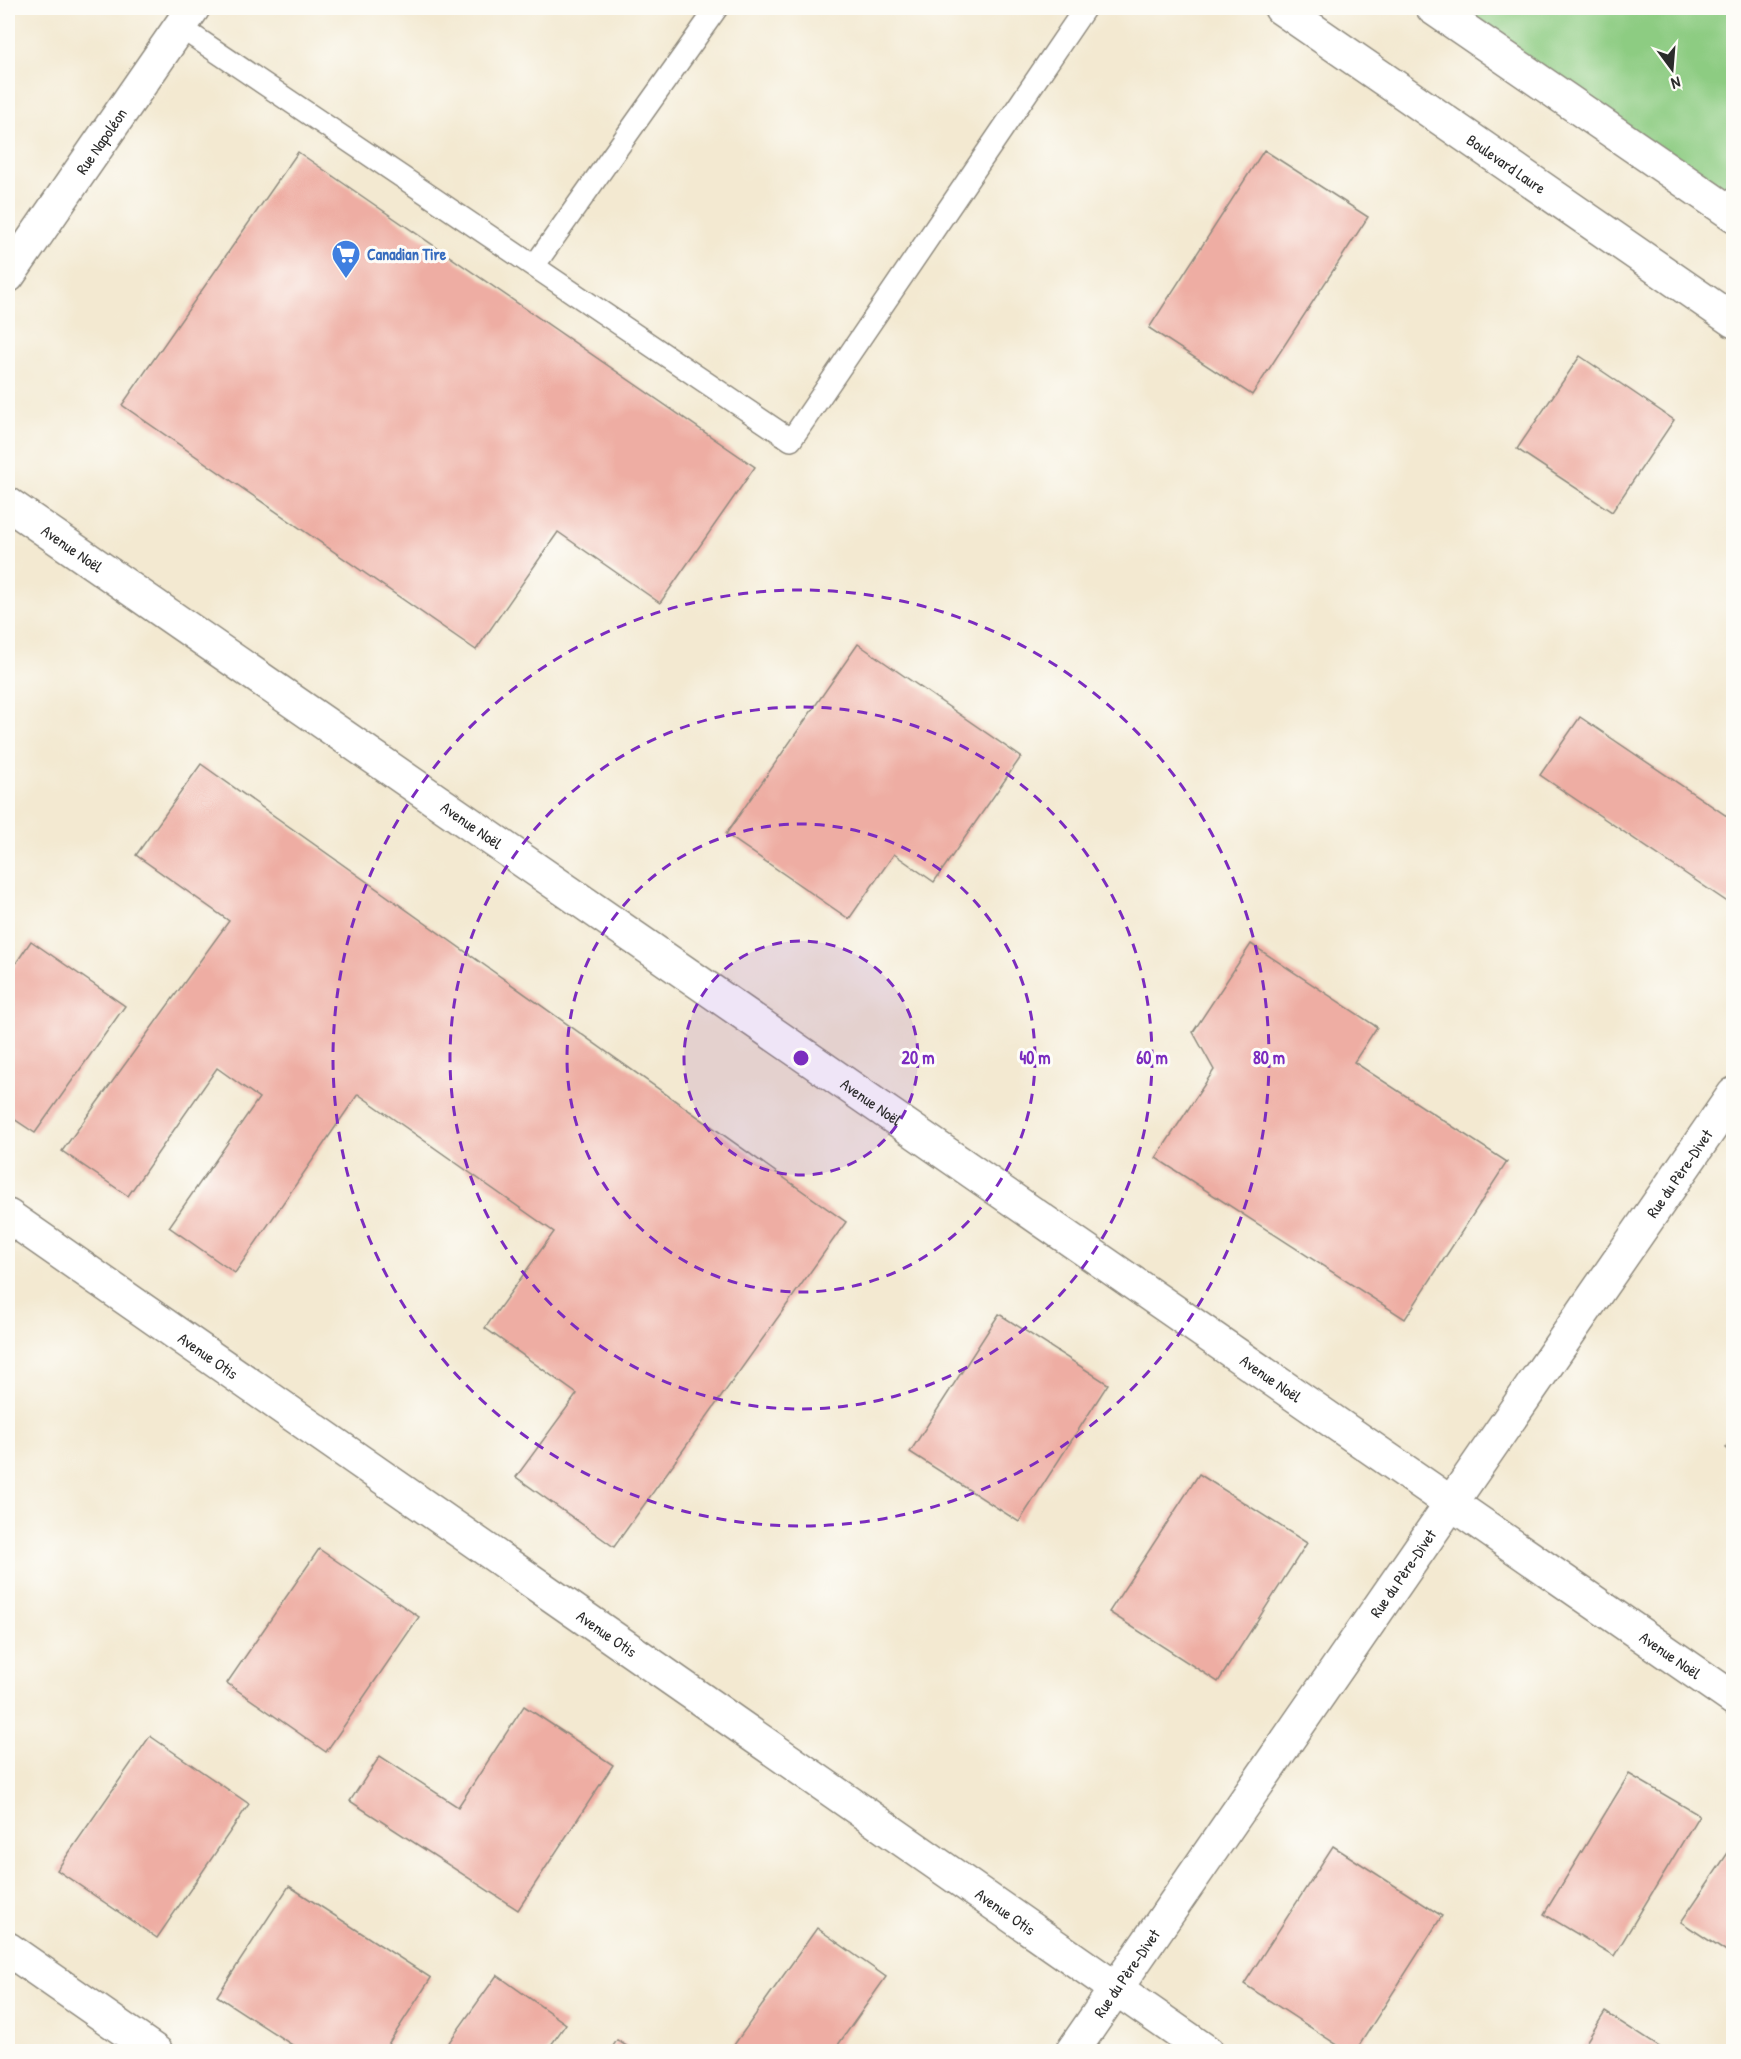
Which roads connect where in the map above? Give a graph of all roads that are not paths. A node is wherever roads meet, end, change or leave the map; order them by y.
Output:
1 (717, 8) edge
2 (1085, 8) edge
3 (1281, 8) edge
4 (1433, 8) edge
5 (187, 17) edge
6 (1734, 215) edge
7 (534, 266) junction
8 (8, 276) edge
9 (1734, 321) edge
10 (8, 504) edge
11 (1734, 1094) edge
12 (8, 1216) edge
13 (1450, 1503) junction
14 (1734, 1699) edge
15 (8, 1949) edge
16 (1116, 1988) junction
17 (156, 2052) edge
18 (1072, 2052) edge
19 (1207, 2052) edge

1 - 7 lane
2 - 7 lane
3 - 9 main road, Boulevard Laure
4 - 6 main road
5 - 7 lane
5 - 8 main road, Rue Napoléon
10 - 13 main road, Avenue Noël
11 - 13 main road, Rue du Père-Divet
12 - 16 main road, Avenue Otis
13 - 14 main road, Avenue Noël
13 - 16 main road, Rue du Père-Divet
15 - 17 main road
16 - 18 main road, Rue du Père-Divet
16 - 19 main road, Avenue Otis

